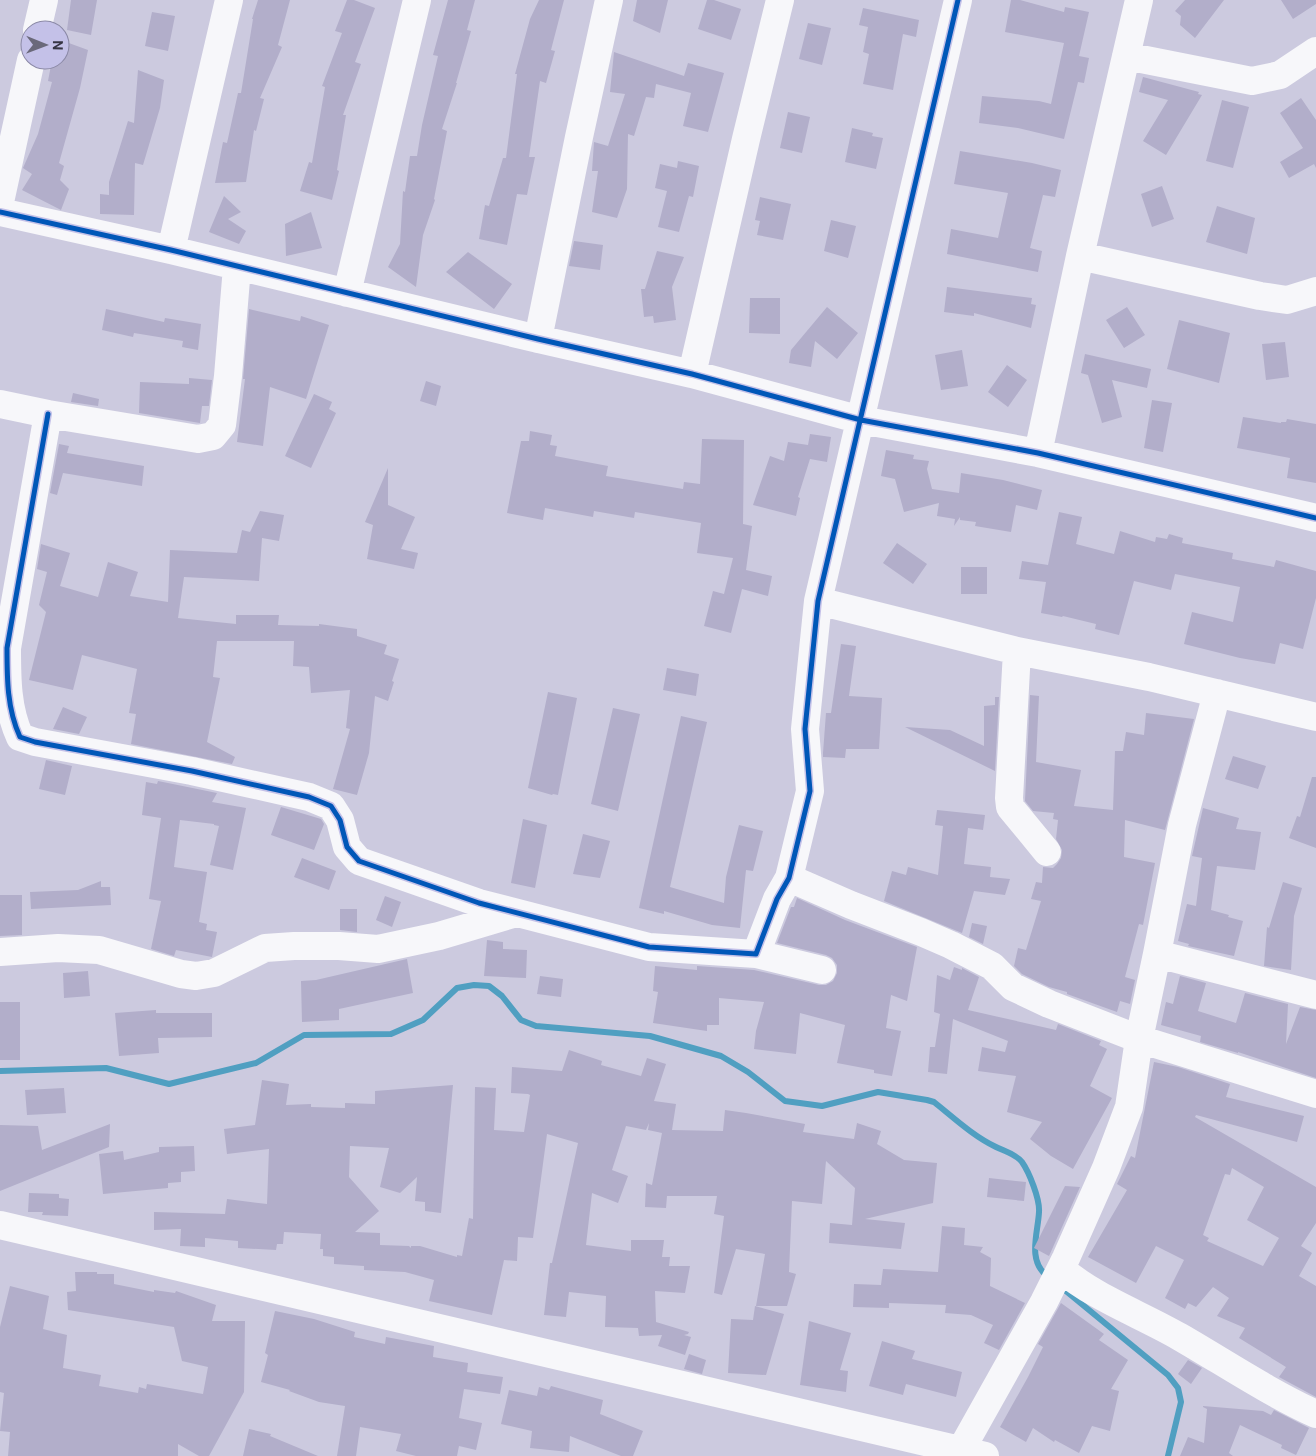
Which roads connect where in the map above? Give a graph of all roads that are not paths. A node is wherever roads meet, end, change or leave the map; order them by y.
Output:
1 (44, 0) edge
2 (229, 0) edge
3 (417, 0) edge
4 (609, 0) edge
5 (780, 0) edge
6 (958, 0) edge
7 (1139, 0) edge
8 (39, 20) edge
9 (1316, 51) edge
10 (1126, 56) junction
11 (29, 70) edge
12 (0, 202) edge
13 (0, 212) edge
14 (171, 250) junction
15 (1080, 256) junction
16 (237, 267) junction
17 (1316, 291) edge
18 (347, 293) junction
19 (538, 339) junction
20 (692, 374) junction
21 (0, 404) edge
22 (48, 414) junction
23 (861, 420) junction
24 (1038, 453) junction
25 (1316, 518) edge
26 (818, 601) junction
27 (1018, 651) junction
28 (1217, 693) junction
29 (1316, 717) edge
30 (1047, 852) dead end
31 (789, 878) junction
32 (516, 913) junction
33 (0, 952) edge
34 (756, 954) junction
35 (1157, 954) junction
36 (822, 970) dead end
37 (1316, 995) edge
38 (1139, 1039) junction
39 (1316, 1094) edge
40 (0, 1225) edge
41 (1060, 1269) junction
42 (1316, 1414) edge
43 (974, 1454) edge

1 - 8 street
2 - 14 street
3 - 18 street
4 - 19 street
5 - 20 street
6 - 23 street
7 - 10 street
9 - 10 street
10 - 15 street
11 - 12 street
13 - 14 street
14 - 16 street
15 - 17 street
15 - 24 street
16 - 18 street
16 - 22 street
18 - 19 street
19 - 20 street
20 - 23 street
21 - 22 street
22 - 32 street
23 - 24 street
23 - 26 street
24 - 25 street
26 - 27 street
26 - 31 street
27 - 28 street
27 - 30 street
28 - 29 street
28 - 35 street
31 - 34 street
31 - 38 street
32 - 33 street
32 - 34 street
34 - 36 street
35 - 37 street
35 - 38 street
38 - 39 street
38 - 41 street
40 - 43 street
41 - 42 street
41 - 43 street

